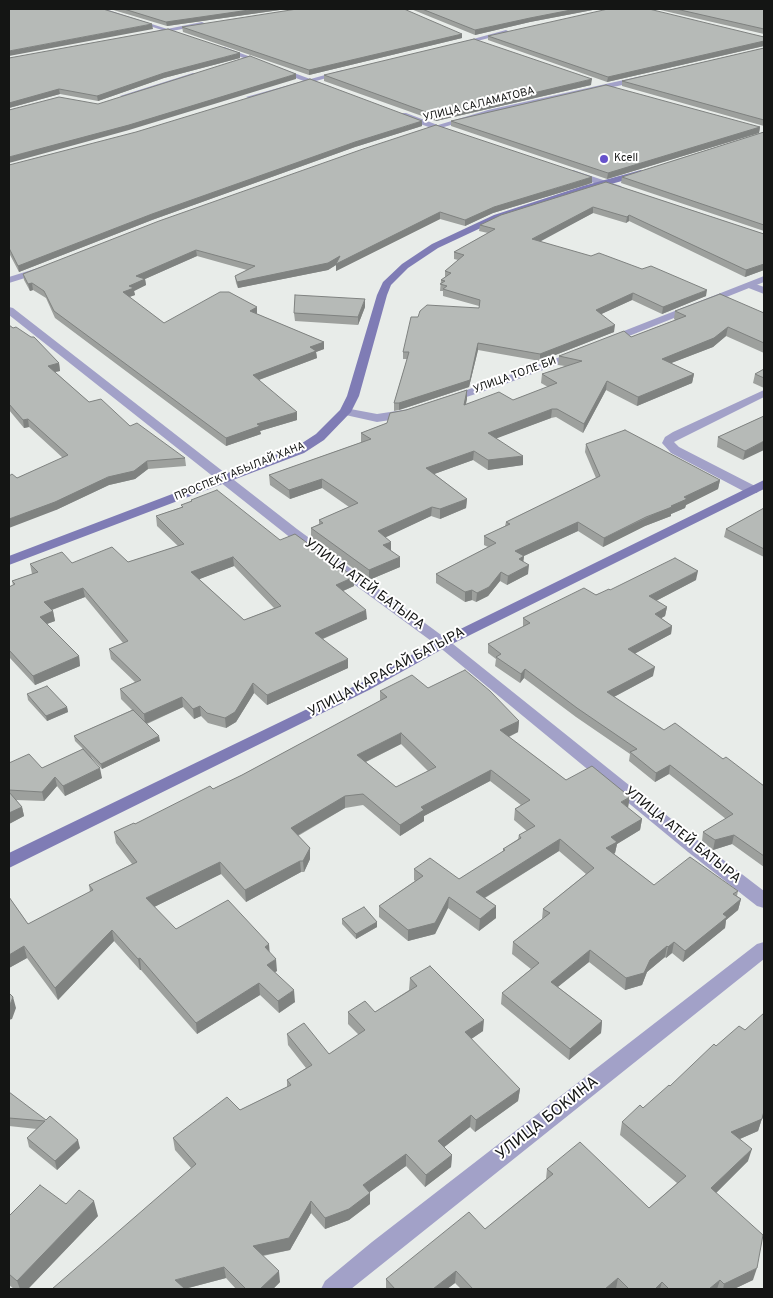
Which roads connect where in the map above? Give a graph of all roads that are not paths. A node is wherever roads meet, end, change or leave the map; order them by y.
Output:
1 (99, 9) edge
2 (206, 24) edge
3 (167, 30) junction
4 (512, 31) edge
5 (142, 34) edge
6 (464, 36) edge
7 (196, 40) edge
8 (474, 40) junction
9 (213, 45) edge
10 (490, 46) edge
11 (446, 47) edge
12 (252, 58) junction
13 (236, 63) edge
14 (353, 70) edge
15 (202, 72) edge
16 (652, 76) edge
17 (308, 80) junction
18 (590, 80) edge
19 (607, 86) junction
20 (336, 90) edge
21 (622, 90) edge
22 (118, 98) edge
23 (239, 101) edge
24 (399, 113) edge
25 (435, 126) junction
26 (409, 135) edge
27 (461, 135) edge
28 (650, 170) edge
29 (569, 171) edge
30 (606, 184) junction
31 (624, 190) edge
32 (50, 266) edge
33 (764, 279) edge
34 (9, 280) edge
35 (750, 284) junction
36 (764, 291) edge
37 (9, 310) edge
38 (764, 393) edge
39 (438, 403) edge
40 (420, 409) edge
41 (345, 412) junction
42 (224, 480) junction
43 (758, 487) edge
44 (9, 561) edge
45 (443, 643) junction
46 (9, 861) edge
47 (764, 901) edge
48 (764, 949) edge
49 (332, 1289) edge

1 - 3 street
2 - 3 street
3 - 5 street
3 - 7 street
4 - 8 street
6 - 8 street
8 - 10 street
8 - 11 street
9 - 12 street
12 - 13 street
12 - 17 street
14 - 17 street
15 - 22 street
16 - 19 street, УЛИЦА САЛАМАТОВА
17 - 20 street
17 - 23 street
18 - 19 street
19 - 21 street
19 - 25 street, УЛИЦА САЛАМАТОВА
24 - 25 street
25 - 26 street, УЛИЦА САЛАМАТОВА
25 - 27 street
28 - 30 main road, ПРОСПЕКТ АБЫЛАЙ ХАНА
29 - 30 street
30 - 31 street
30 - 41 main road, ПРОСПЕКТ АБЫЛАЙ ХАНА
32 - 34 street
33 - 35 street, УЛИЦА ТОЛЕ БИ
35 - 36 street
35 - 39 street, УЛИЦА ТОЛЕ БИ
37 - 42 street, УЛИЦА АТЕЙ БАТЫРА
38 - 43 street
40 - 41 street
41 - 42 main road, ПРОСПЕКТ АБЫЛАЙ ХАНА
42 - 44 main road, ПРОСПЕКТ АБЫЛАЙ ХАНА
42 - 45 street, УЛИЦА АТЕЙ БАТЫРА
43 - 45 main road, УЛИЦА КАРАСАЙ БАТЫРА
45 - 46 main road, УЛИЦА КАРАСАЙ БАТЫРА
45 - 47 street, УЛИЦА АТЕЙ БАТЫРА
48 - 49 street, УЛИЦА БОКИНА

